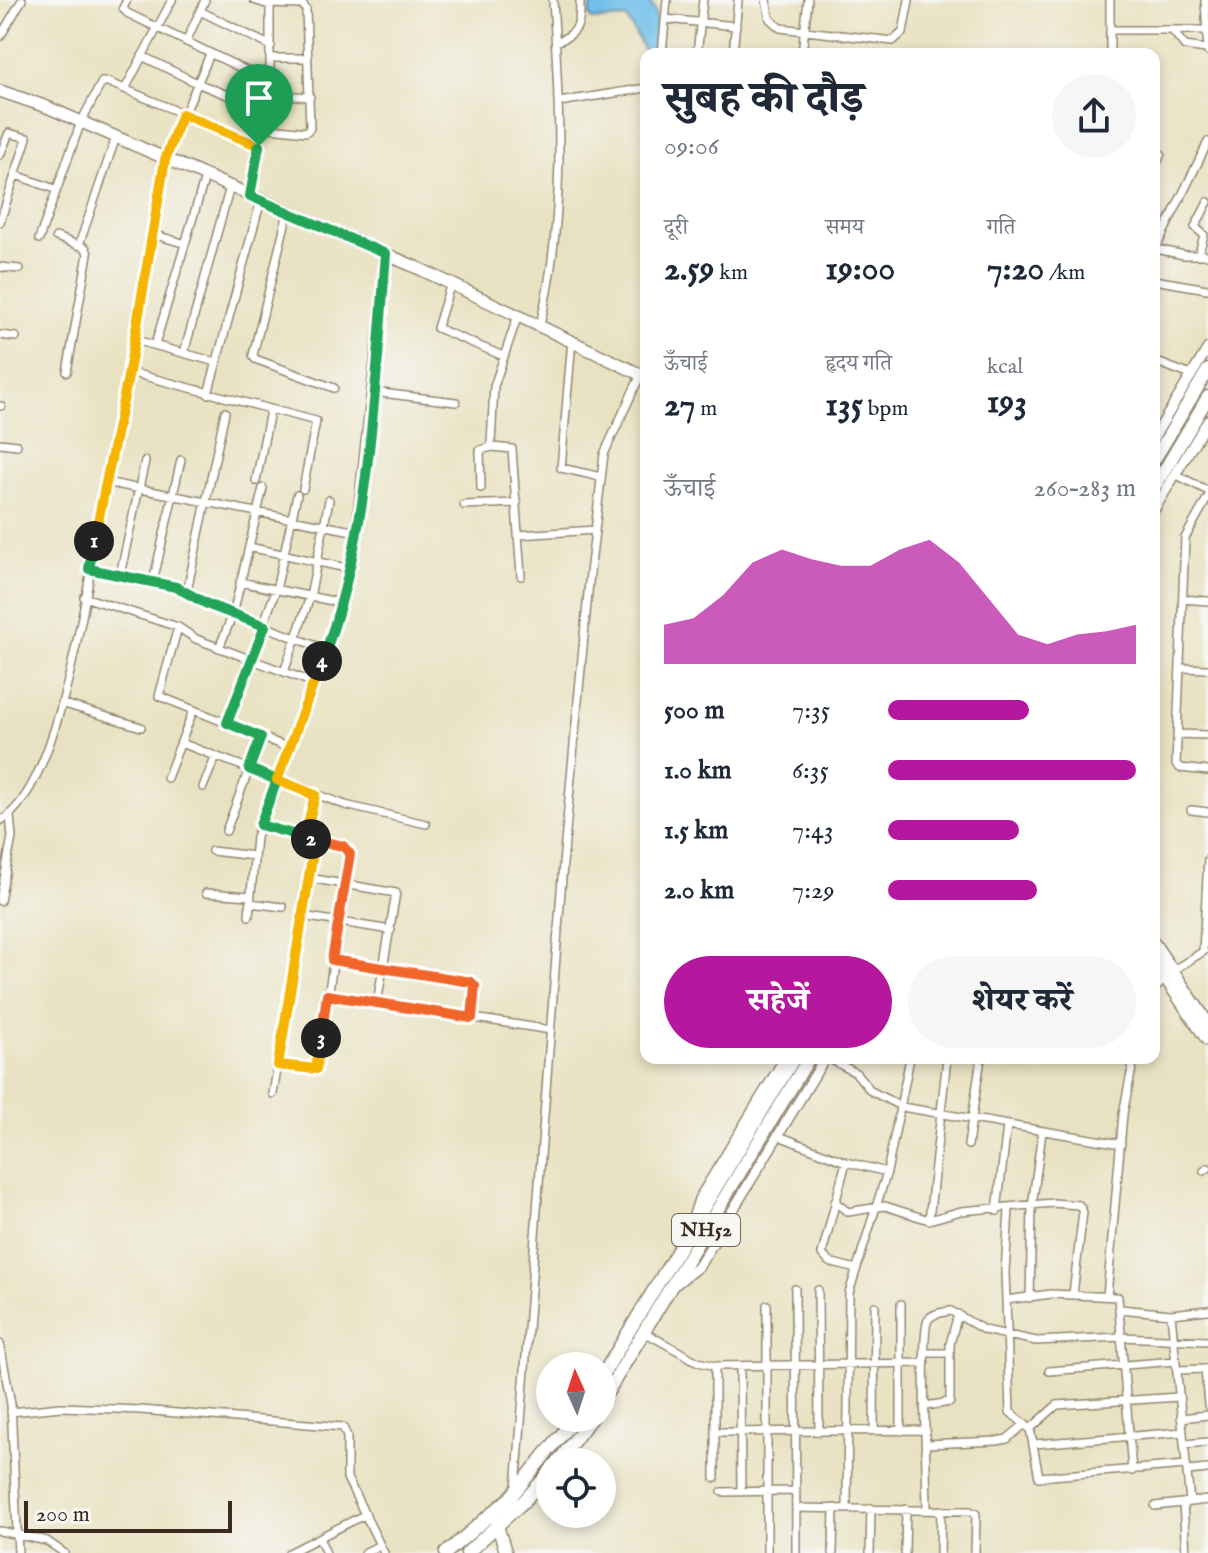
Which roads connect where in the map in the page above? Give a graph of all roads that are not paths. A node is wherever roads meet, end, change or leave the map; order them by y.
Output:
1 (22, 0) edge
2 (127, 0) edge
3 (172, 0) edge
4 (205, 0) edge
5 (254, 0) edge
6 (553, 0) edge
7 (580, 0) edge
8 (667, 0) edge
9 (703, 0) edge
10 (738, 0) edge
11 (766, 0) edge
12 (808, 0) edge
13 (909, 0) edge
14 (1110, 0) edge
15 (1205, 0) edge
16 (270, 2) edge
17 (200, 11) junction
18 (666, 19) junction
19 (701, 23) junction
20 (736, 26) junction
21 (157, 28) junction
22 (1110, 30) junction
23 (1172, 30) junction
24 (1206, 30) edge
25 (805, 33) junction
26 (0, 37) edge
27 (186, 42) junction
28 (556, 42) junction
29 (271, 46) junction
30 (663, 48) edge
31 (698, 48) edge
32 (734, 48) edge
33 (803, 48) edge
34 (1110, 48) edge
35 (1207, 50) edge
36 (210, 54) junction
37 (142, 56) junction
38 (271, 58) junction
39 (308, 58) junction
40 (270, 82) junction
41 (197, 83) junction
42 (125, 89) junction
43 (640, 89) edge
44 (0, 91) edge
45 (267, 94) junction
46 (310, 97) junction
47 (559, 102) junction
48 (265, 110) junction
49 (182, 114) junction
50 (81, 122) junction
51 (262, 127) junction
52 (116, 137) junction
53 (1208, 142) edge
54 (259, 146) junction
55 (0, 155) edge
56 (165, 160) junction
57 (1198, 161) junction
58 (1208, 166) edge
59 (16, 175) junction
60 (205, 177) junction
61 (230, 187) junction
62 (55, 189) junction
63 (256, 198) junction
64 (1208, 202) edge
65 (288, 212) junction
66 (0, 222) edge
67 (152, 234) junction
68 (56, 237) dead end
69 (39, 239) dead end
70 (1160, 240) edge
71 (183, 243) junction
72 (79, 245) junction
73 (1160, 251) edge
74 (386, 254) junction
75 (1204, 254) edge
76 (0, 267) edge
77 (20, 269) dead end
78 (1160, 281) edge
79 (451, 283) junction
80 (1207, 288) edge
81 (1200, 299) dead end
82 (518, 315) junction
83 (540, 325) junction
84 (0, 335) edge
85 (16, 337) dead end
86 (135, 340) junction
87 (572, 340) junction
88 (155, 345) junction
89 (1208, 348) edge
90 (184, 353) junction
91 (503, 356) junction
92 (216, 362) junction
93 (1160, 363) edge
94 (1208, 370) edge
95 (67, 372) dead end
96 (129, 372) junction
97 (640, 373) edge
98 (1191, 375) junction
99 (640, 383) edge
100 (334, 388) dead end
101 (373, 392) junction
102 (208, 394) junction
103 (1208, 397) edge
104 (456, 402) dead end
105 (270, 411) junction
106 (225, 412) dead end
107 (1208, 420) edge
108 (1160, 427) edge
109 (0, 443) edge
110 (17, 445) dead end
111 (492, 447) junction
112 (1160, 450) edge
113 (181, 460) dead end
114 (145, 461) dead end
115 (1175, 474) junction
116 (601, 477) junction
117 (1160, 478) edge
118 (256, 481) dead end
119 (105, 482) junction
120 (263, 488) dead end
121 (481, 488) dead end
122 (138, 489) junction
123 (1208, 494) edge
124 (172, 496) junction
125 (329, 500) dead end
126 (1160, 500) edge
127 (517, 503) junction
128 (207, 504) junction
129 (464, 505) dead end
130 (257, 513) junction
131 (293, 521) junction
132 (326, 526) junction
133 (595, 530) junction
134 (357, 532) junction
135 (519, 535) junction
136 (249, 547) junction
137 (285, 555) junction
138 (318, 562) junction
139 (89, 569) junction
140 (351, 569) junction
141 (120, 575) junction
142 (521, 576) dead end
143 (153, 582) junction
144 (240, 582) junction
145 (276, 590) junction
146 (187, 591) junction
147 (84, 597) junction
148 (310, 597) junction
149 (1183, 599) junction
150 (1208, 601) edge
151 (342, 603) junction
152 (233, 614) junction
153 (265, 626) junction
154 (178, 627) junction
155 (298, 639) junction
156 (219, 648) junction
157 (327, 650) junction
158 (252, 661) junction
159 (1181, 668) junction
160 (1208, 669) edge
161 (284, 672) junction
162 (314, 683) junction
163 (61, 703) junction
164 (193, 711) junction
165 (227, 723) junction
166 (141, 727) dead end
167 (1177, 734) junction
168 (1208, 735) edge
169 (261, 737) junction
170 (181, 743) junction
171 (289, 748) junction
172 (216, 756) junction
173 (249, 769) junction
174 (1208, 771) edge
175 (167, 778) dead end
176 (277, 780) junction
177 (203, 787) dead end
178 (315, 795) junction
179 (1191, 810) dead end
180 (1208, 812) edge
181 (10, 816) junction
182 (0, 821) edge
183 (426, 824) dead end
184 (260, 825) junction
185 (226, 831) dead end
186 (305, 837) junction
187 (315, 840) junction
188 (212, 851) dead end
189 (254, 856) junction
190 (1208, 859) edge
191 (309, 878) junction
192 (346, 884) junction
193 (206, 893) dead end
194 (250, 900) junction
195 (0, 901) edge
196 (283, 907) dead end
197 (249, 916) dead end
198 (302, 916) junction
199 (340, 922) junction
200 (391, 930) junction
201 (1206, 950) edge
202 (1160, 956) edge
203 (332, 960) junction
204 (382, 967) junction
205 (1160, 967) edge
206 (1169, 975) junction
207 (1160, 983) edge
208 (327, 995) junction
209 (377, 1003) junction
210 (472, 1018) junction
211 (1208, 1024) edge
212 (551, 1030) junction
213 (1208, 1040) edge
214 (781, 1064) edge
215 (790, 1064) edge
216 (805, 1064) edge
217 (823, 1064) edge
218 (839, 1064) edge
219 (909, 1064) edge
220 (946, 1064) edge
221 (980, 1064) edge
222 (1133, 1064) edge
223 (278, 1065) junction
224 (273, 1094) dead end
225 (902, 1107) junction
226 (940, 1115) junction
227 (972, 1120) junction
228 (1007, 1126) junction
229 (1042, 1132) junction
230 (779, 1136) junction
231 (1121, 1144) junction
232 (968, 1145) dead end
233 (846, 1162) junction
234 (887, 1172) junction
235 (835, 1202) junction
236 (877, 1207) junction
237 (1032, 1207) junction
238 (1009, 1210) junction
239 (997, 1211) junction
240 (929, 1220) junction
241 (689, 1232) junction
242 (856, 1269) junction
243 (672, 1286) junction
244 (795, 1289) dead end
245 (818, 1290) dead end
246 (1073, 1294) junction
247 (1107, 1296) junction
248 (1030, 1298) junction
249 (1006, 1300) junction
250 (901, 1304) dead end
251 (767, 1305) dead end
252 (875, 1306) dead end
253 (1120, 1309) junction
254 (1208, 1310) edge
255 (958, 1314) junction
256 (1171, 1314) junction
257 (644, 1332) junction
258 (1007, 1334) junction
259 (1122, 1337) junction
260 (1174, 1338) junction
261 (1208, 1341) edge
262 (0, 1344) edge
263 (616, 1353) edge
264 (925, 1353) junction
265 (950, 1353) junction
266 (925, 1363) junction
267 (900, 1364) junction
268 (847, 1365) junction
269 (875, 1365) junction
270 (715, 1366) junction
271 (767, 1366) junction
272 (795, 1366) junction
273 (819, 1366) junction
274 (1124, 1366) junction
275 (1176, 1366) junction
276 (740, 1367) junction
277 (1206, 1369) edge
278 (1049, 1371) dead end
279 (616, 1378) edge
280 (1179, 1397) junction
281 (1126, 1400) junction
282 (1208, 1405) edge
283 (926, 1406) junction
284 (11, 1412) junction
285 (1208, 1415) edge
286 (1181, 1418) junction
287 (1, 1422) edge
288 (12, 1422) junction
289 (1028, 1426) junction
290 (926, 1430) junction
291 (847, 1431) junction
292 (874, 1431) junction
293 (901, 1431) junction
294 (564, 1432) edge
295 (715, 1432) junction
296 (741, 1432) junction
297 (766, 1432) junction
298 (796, 1432) junction
299 (819, 1432) junction
300 (1183, 1432) junction
301 (1129, 1435) junction
302 (1208, 1442) edge
303 (926, 1444) junction
304 (1034, 1444) junction
305 (1184, 1444) junction
306 (1186, 1468) junction
307 (1208, 1469) edge
308 (1132, 1471) junction
309 (715, 1478) dead end
310 (536, 1484) edge
311 (516, 1491) junction
312 (796, 1491) junction
313 (722, 1492) dead end
314 (741, 1492) junction
315 (766, 1492) junction
316 (1208, 1500) edge
317 (1186, 1502) junction
318 (1155, 1506) dead end
319 (796, 1508) junction
320 (834, 1508) junction
321 (847, 1508) junction
322 (871, 1508) junction
323 (906, 1509) junction
324 (927, 1509) junction
325 (941, 1510) junction
326 (366, 1514) junction
327 (496, 1520) junction
328 (0, 1531) edge
329 (17, 1532) junction
330 (319, 1538) junction
331 (382, 1549) edge
332 (18, 1553) edge
333 (64, 1553) edge
334 (289, 1553) edge
335 (326, 1553) edge
336 (364, 1553) edge
337 (446, 1553) edge
338 (467, 1553) edge
339 (506, 1553) edge
340 (767, 1553) edge
341 (796, 1553) edge
342 (833, 1553) edge
343 (870, 1553) edge
344 (905, 1553) edge
345 (940, 1553) edge
346 (975, 1553) edge
347 (1186, 1553) edge

1 - 26 street
2 - 21 street
3 - 21 street
4 - 17 street
5 - 16 street
6 - 28 street
7 - 28 street
8 - 18 street
9 - 19 street
10 - 20 street
11 - 25 street
12 - 25 street
13 - 25 street
14 - 22 street
15 - 24 street
16 - 29 street
16 - 39 street
17 - 27 street
17 - 29 street
18 - 19 street
18 - 30 street
19 - 20 street
19 - 31 street
20 - 32 street
21 - 27 street
21 - 37 street
22 - 23 street
22 - 34 street
23 - 24 street
23 - 35 street
24 - 35 street
25 - 33 street
27 - 36 street
28 - 47 street
29 - 38 street
36 - 40 street
36 - 41 street
37 - 41 street
37 - 42 street
38 - 39 street
38 - 40 street
39 - 46 street
40 - 45 street
41 - 48 street
41 - 49 street
42 - 49 street
42 - 50 street
43 - 47 street
44 - 50 main road
45 - 46 street
45 - 48 street
46 - 51 street
47 - 83 street
48 - 51 street
49 - 54 street
49 - 56 street
50 - 52 main road
50 - 62 street
51 - 54 street
52 - 56 main road
52 - 72 street
53 - 57 street
54 - 63 street
55 - 59 street
56 - 60 main road
56 - 67 street
57 - 58 street
57 - 70 street
59 - 62 street
59 - 66 street
60 - 61 main road
60 - 71 street
61 - 63 main road
61 - 90 street
62 - 69 street
63 - 65 main road
63 - 92 street
64 - 75 street
65 - 74 main road
65 - 100 street
67 - 71 street
67 - 86 street
68 - 72 street
71 - 88 street
72 - 95 street
73 - 75 street
74 - 79 main road
74 - 101 street
76 - 77 street
78 - 80 street
79 - 82 main road
79 - 91 street
80 - 81 street
82 - 83 main road
82 - 91 street
83 - 87 main road
84 - 85 street
86 - 88 street
86 - 96 street
87 - 97 main road
87 - 116 street
88 - 90 street
89 - 98 street
90 - 92 street
91 - 111 street
92 - 102 street
93 - 98 street
94 - 112 highway
96 - 102 street
96 - 119 street
98 - 108 street
99 - 116 street
101 - 104 street
101 - 134 street
102 - 105 street
103 - 117 highway
105 - 118 street
105 - 131 street
106 - 128 street
107 - 115 street
109 - 110 street
111 - 121 street
111 - 127 street
113 - 124 street
114 - 122 street
115 - 123 street
115 - 126 street
116 - 133 street
119 - 122 street
119 - 139 street
120 - 130 street
122 - 124 street
122 - 141 street
123 - 149 street
124 - 128 street
124 - 143 street
125 - 132 street
127 - 129 street
127 - 135 street
128 - 130 street
128 - 146 street
130 - 131 street
130 - 136 street
131 - 132 street
131 - 137 street
132 - 134 street
132 - 138 street
133 - 135 street
133 - 212 street
134 - 140 street
135 - 142 street
136 - 137 street
136 - 144 street
137 - 138 street
137 - 145 street
138 - 140 street
138 - 148 street
139 - 141 street
139 - 147 street
140 - 151 street
141 - 143 street
143 - 146 street
144 - 145 street
144 - 152 street
145 - 148 street
145 - 153 street
146 - 152 street
147 - 154 street
147 - 163 street
148 - 151 street
148 - 155 street
149 - 150 street
149 - 159 street
151 - 157 street
152 - 153 street
152 - 156 street
153 - 155 street
153 - 158 street
154 - 156 street
154 - 164 street
155 - 157 street
155 - 161 street
156 - 158 street
157 - 162 street
158 - 161 street
158 - 165 street
159 - 160 street
159 - 167 street
161 - 162 street
162 - 171 street
163 - 166 street
163 - 181 street
164 - 165 street
164 - 170 street
165 - 169 street
167 - 168 street
167 - 174 street
169 - 171 street
169 - 173 street
170 - 172 street
170 - 175 street
171 - 176 street
172 - 173 street
172 - 177 street
173 - 176 street
173 - 185 street
176 - 178 street
176 - 184 street
178 - 183 street
178 - 186 street
179 - 180 street
181 - 182 street
181 - 195 street
184 - 186 street
184 - 189 street
186 - 187 street
187 - 191 street
187 - 192 street
188 - 189 street
189 - 194 street
190 - 201 street
191 - 192 street
191 - 198 street
192 - 199 street
192 - 200 street
193 - 194 street
194 - 196 street
194 - 197 street
198 - 199 street
198 - 223 street
199 - 200 street
199 - 203 street
200 - 204 street
201 - 206 street
202 - 206 highway
203 - 204 street
203 - 208 street
204 - 209 street
204 - 210 street
205 - 206 highway
206 - 207 street
206 - 211 highway
206 - 213 highway
208 - 209 street
208 - 223 street
209 - 210 street
210 - 212 street
212 - 311 street
214 - 241 street
215 - 241 highway, NH52
216 - 243 highway, NH52
217 - 230 street
218 - 225 street
219 - 225 street
220 - 226 street
221 - 227 street
222 - 231 street
223 - 224 street
225 - 226 street
225 - 234 street
226 - 227 street
226 - 240 street
227 - 228 street
227 - 232 street
228 - 229 street
228 - 239 street
229 - 231 street
229 - 237 street
230 - 233 street
230 - 243 street
231 - 247 street
233 - 234 street
233 - 235 street
234 - 236 street
235 - 236 street
235 - 242 street
236 - 240 street
236 - 242 street
237 - 238 street
237 - 246 street
237 - 248 street
238 - 239 street
238 - 249 street
239 - 240 street
241 - 263 highway, NH52
242 - 268 street
243 - 257 highway, NH52
244 - 272 street
245 - 273 street
246 - 247 street
246 - 248 street
247 - 253 street
248 - 249 street
249 - 258 street
250 - 267 street
251 - 271 street
252 - 269 street
253 - 256 street
253 - 259 street
254 - 256 street
255 - 258 street
255 - 264 street
255 - 265 street
256 - 260 street
257 - 270 street
257 - 279 highway, NH52
258 - 259 street
258 - 289 street
259 - 260 street
259 - 274 street
260 - 261 street
260 - 275 street
262 - 284 street
264 - 265 street
264 - 266 street
265 - 283 street
266 - 267 street
266 - 283 street
267 - 269 street
267 - 293 street
268 - 269 street
268 - 273 street
268 - 291 street
269 - 292 street
270 - 276 street
270 - 295 street
271 - 272 street
271 - 276 street
271 - 297 street
272 - 273 street
272 - 298 street
273 - 299 street
274 - 275 street
274 - 278 street
274 - 281 street
275 - 277 street
275 - 280 street
276 - 296 street
277 - 282 street
280 - 281 street
280 - 286 street
281 - 289 street
281 - 301 street
283 - 290 street
284 - 288 street
284 - 326 street
285 - 286 street
286 - 300 street
287 - 288 street
288 - 329 street
289 - 303 street
289 - 304 street
290 - 293 street
290 - 303 street
291 - 292 street
291 - 299 street
291 - 321 street
292 - 293 street
294 - 311 highway
295 - 296 street
295 - 309 street
296 - 297 street
296 - 314 street
297 - 298 street
297 - 315 street
298 - 299 street
298 - 312 street
300 - 301 street
300 - 305 street
301 - 304 street
301 - 308 street
302 - 305 street
303 - 324 street
304 - 308 street
305 - 306 street
306 - 307 street
306 - 308 street
306 - 317 street
310 - 327 highway
311 - 327 highway
312 - 315 street
312 - 319 street
313 - 314 street
314 - 315 street
315 - 340 street
316 - 317 street
317 - 318 street
317 - 347 street
319 - 320 street
319 - 341 street
320 - 321 street
320 - 342 street
321 - 322 street
322 - 323 street
322 - 343 street
323 - 324 street
323 - 344 street
324 - 325 street
325 - 345 street
325 - 346 street
326 - 330 street
326 - 331 street
327 - 337 highway
327 - 338 highway
327 - 339 main road
328 - 329 street
329 - 332 street
329 - 333 street
330 - 334 street
330 - 335 street
331 - 336 street

